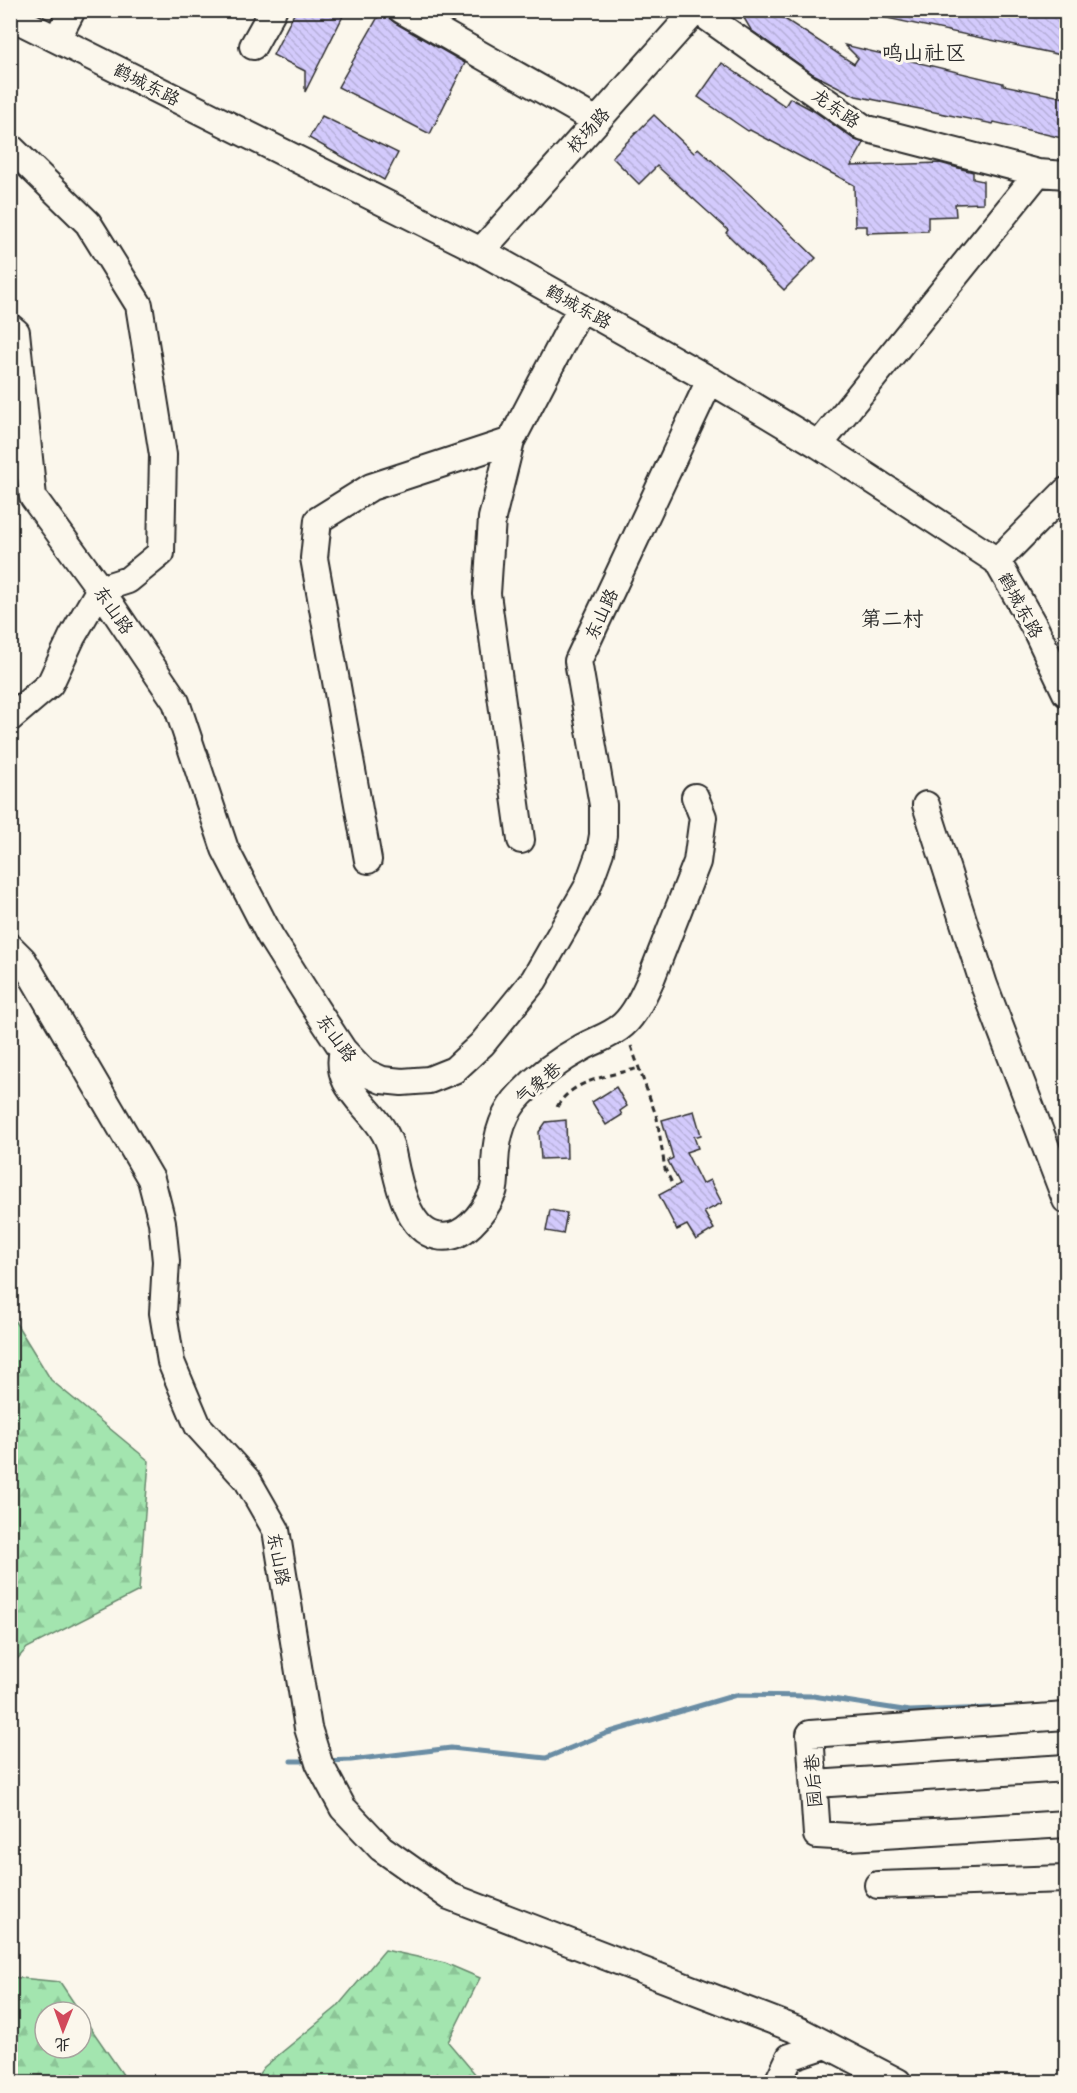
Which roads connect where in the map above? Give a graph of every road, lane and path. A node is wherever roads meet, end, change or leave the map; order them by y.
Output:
1 (72, 10) edge
2 (273, 10) edge
3 (402, 10) edge
4 (696, 10) edge
5 (10, 16) edge
6 (57, 39) junction
7 (253, 46) dead end
8 (597, 121) junction
9 (10, 147) edge
10 (1038, 173) junction
11 (1066, 175) edge
12 (481, 250) junction
13 (581, 307) junction
14 (10, 327) edge
15 (710, 380) junction
16 (511, 441) junction
17 (819, 445) junction
18 (1066, 491) edge
19 (997, 561) junction
20 (100, 589) junction
21 (1066, 693) edge
22 (10, 718) edge
23 (695, 797) dead end
24 (926, 805) dead end
25 (521, 840) dead end
26 (368, 860) dead end
27 (10, 947) edge
28 (623, 1025) junction
29 (343, 1050) junction
30 (639, 1068) junction
31 (557, 1107) dead end
32 (672, 1183) dead end
33 (1066, 1200) edge
34 (1066, 1716) edge
35 (1066, 1768) edge
36 (814, 1784) junction
37 (1066, 1824) edge
38 (1066, 1879) edge
39 (878, 1886) dead end
40 (826, 2044) junction
41 (778, 2082) edge
42 (898, 2082) edge

1 - 6 street
2 - 7 street
3 - 8 street
4 - 8 street, 校场路
4 - 10 street, 龙东路
5 - 6 street, 鹤城东路
6 - 12 street, 鹤城东路
8 - 12 street, 校场路
9 - 20 street
10 - 11 street, 龙东路
10 - 17 street
12 - 13 street, 鹤城东路
13 - 15 street, 鹤城东路
13 - 16 street
14 - 20 street, 东山路
15 - 17 street, 鹤城东路
15 - 29 street, 东山路
16 - 25 street
16 - 26 street
17 - 19 street, 鹤城东路
18 - 19 street
19 - 21 street, 鹤城东路
20 - 22 street
20 - 29 street, 东山路
23 - 28 street, 气象巷
24 - 33 street
27 - 40 street, 东山路
28 - 29 street, 气象巷
28 - 30 path
30 - 31 path
30 - 32 path
34 - 36 street, 园后巷
35 - 36 street
36 - 37 street, 园后巷
38 - 39 street
40 - 41 street
40 - 42 street, 东山路

